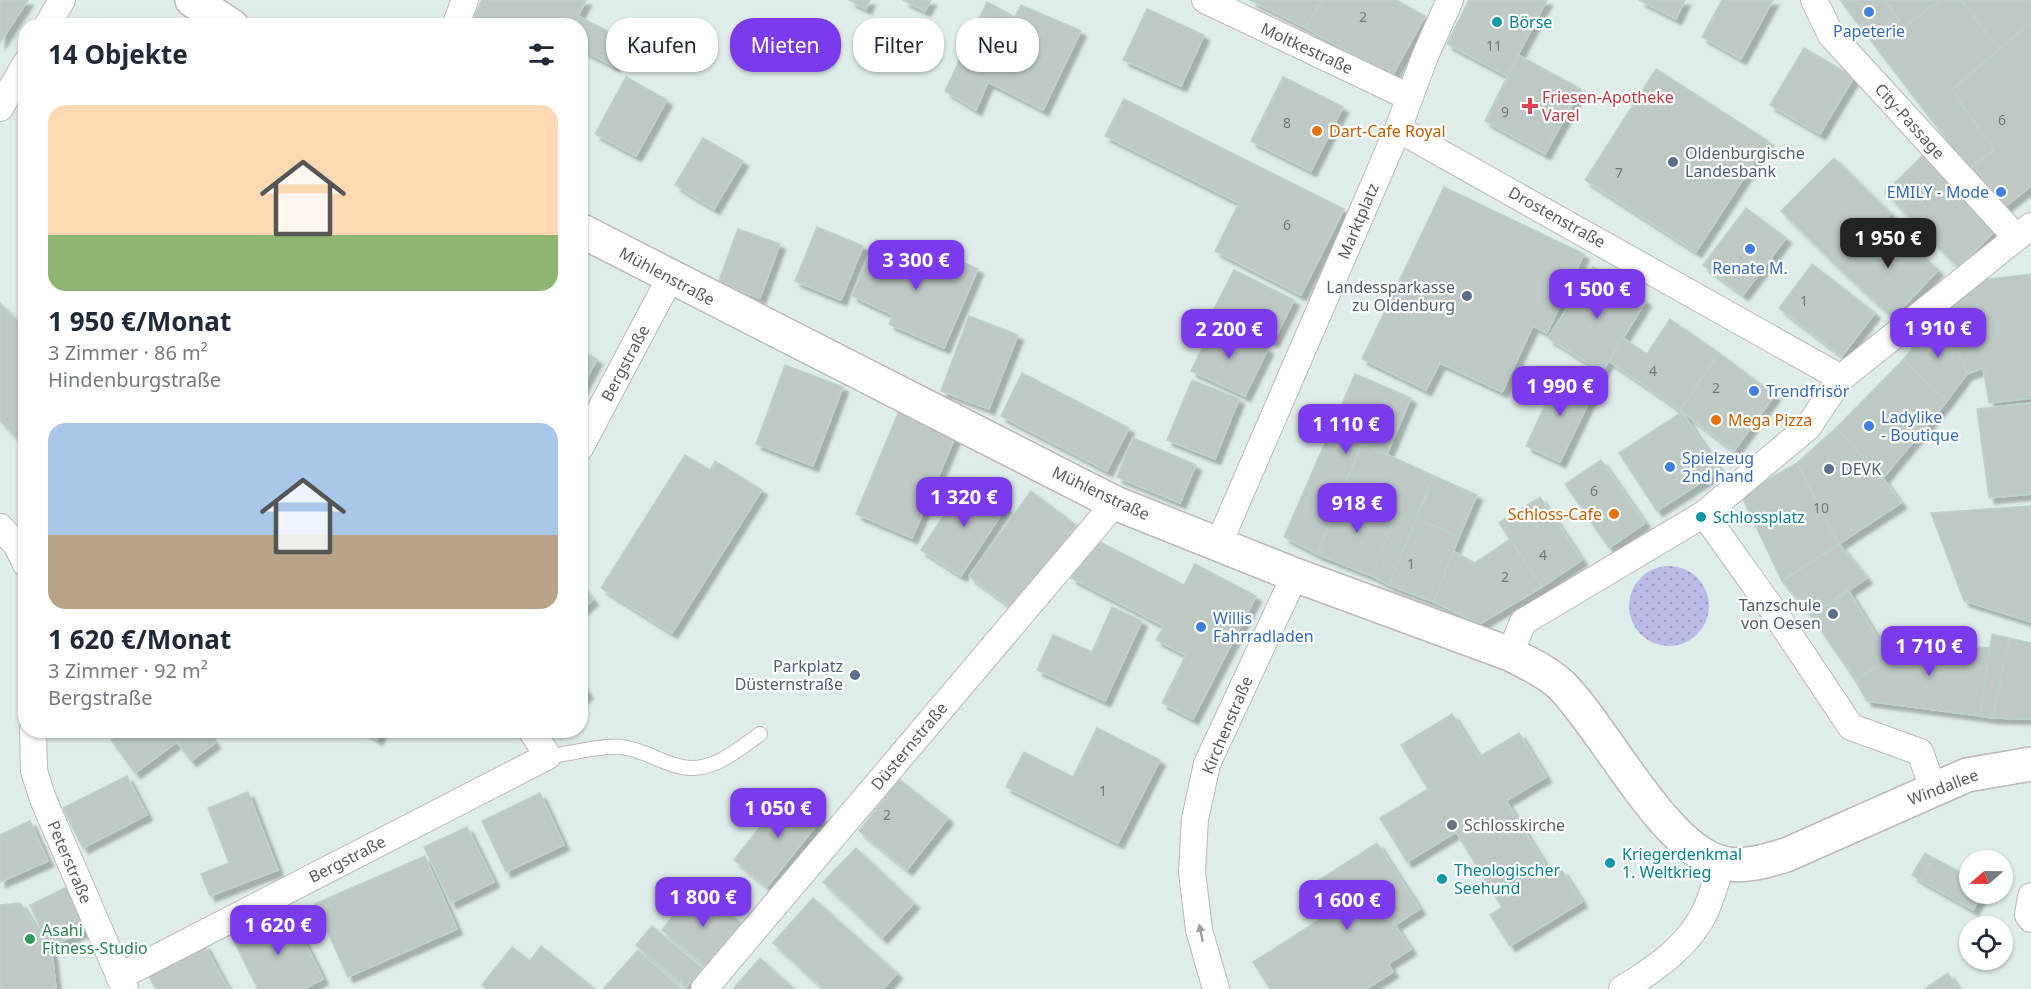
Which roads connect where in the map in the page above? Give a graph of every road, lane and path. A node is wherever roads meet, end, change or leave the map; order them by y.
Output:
1 (62, 0) edge
2 (192, 0) edge
3 (465, 0) edge
4 (1205, 0) edge
5 (1450, 0) edge
6 (1814, 0) edge
7 (52, 18) edge
8 (220, 18) edge
9 (457, 18) edge
10 (18, 77) edge
11 (1409, 97) junction
12 (0, 108) edge
13 (1398, 129) junction
14 (2023, 231) edge
15 (588, 234) edge
16 (670, 278) junction
17 (1841, 378) junction
18 (588, 433) edge
19 (1115, 503) junction
20 (1704, 514) junction
21 (0, 527) edge
22 (1219, 543) junction
23 (18, 547) edge
24 (1294, 575) junction
25 (1510, 654) junction
26 (760, 734) dead end
27 (33, 738) edge
28 (536, 738) edge
29 (548, 756) junction
30 (2031, 764) edge
31 (1933, 788) junction
32 (1722, 863) junction
33 (122, 983) edge
34 (704, 989) edge
35 (1216, 989) edge
36 (1622, 989) edge

1 - 7 street
2 - 8 street
3 - 9 street
4 - 11 street, Moltkestraße
5 - 11 street, Marktplatz
6 - 14 street, City-Passage
10 - 12 street
11 - 13 street, Marktplatz
13 - 17 street, Drostenstraße
13 - 22 street, Marktplatz
14 - 17 street
15 - 16 street, Mühlenstraße
16 - 18 street, Bergstraße
16 - 19 street, Mühlenstraße
17 - 20 street
19 - 22 street, Mühlenstraße
19 - 34 street, Düsternstraße
20 - 25 street
20 - 31 street
21 - 23 street
22 - 24 street, Mühlenstraße
24 - 25 street, Mühlenstraße
35 -> 24 street, Kirchenstraße
25 - 32 street
26 - 29 lane
27 - 33 street, Peterstraße
28 - 29 street
29 - 33 street, Bergstraße
30 - 31 street, Windallee
31 - 32 street, Windallee
32 - 36 street

